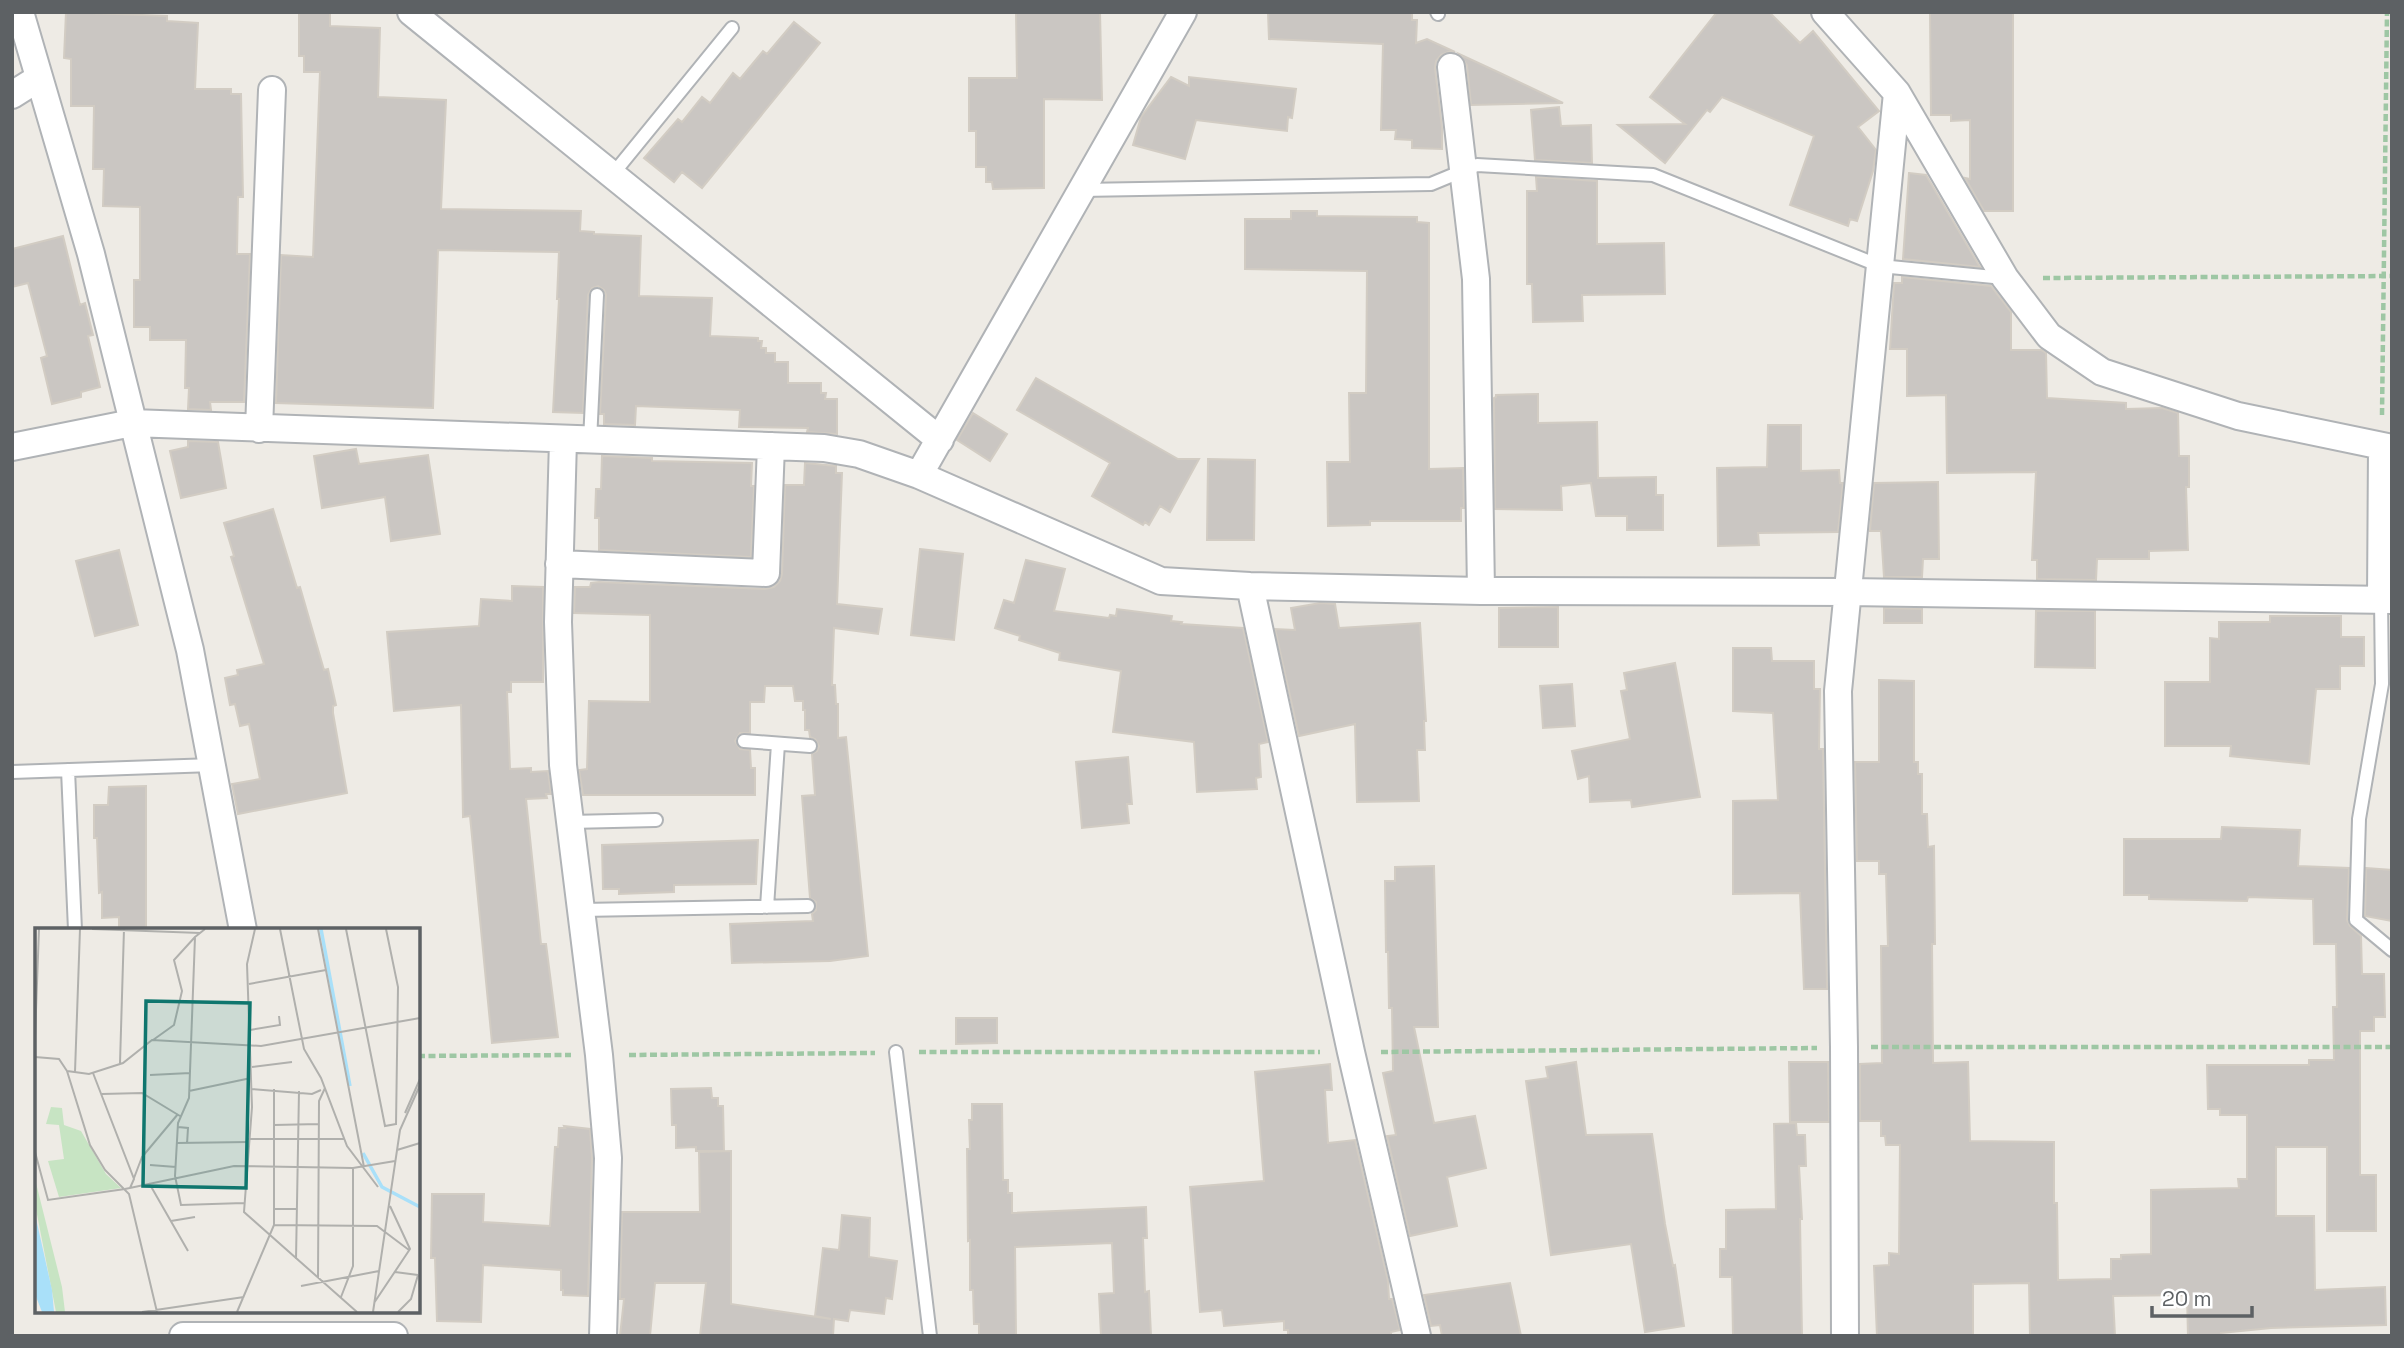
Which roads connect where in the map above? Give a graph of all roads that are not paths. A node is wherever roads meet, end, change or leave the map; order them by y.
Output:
1 (20, 12) edge
2 (411, 12) edge
3 (1183, 12) edge
4 (1825, 12) edge
5 (732, 28) dead end
6 (1451, 67) dead end
7 (39, 78) junction
8 (272, 90) dead end
9 (1896, 93) junction
10 (12, 95) edge
11 (1462, 171) junction
12 (613, 174) junction
13 (1081, 190) junction
14 (1880, 266) junction
15 (2005, 278) junction
16 (597, 295) dead end
17 (132, 423) junction
18 (259, 429) junction
19 (563, 440) junction
20 (590, 440) junction
21 (940, 440) junction
22 (771, 446) junction
23 (12, 447) edge
24 (2387, 448) edge
25 (919, 475) junction
26 (559, 564) junction
27 (1250, 586) junction
28 (1481, 591) junction
29 (1847, 592) junction
30 (2386, 600) edge
31 (744, 741) dead end
32 (778, 744) junction
33 (810, 746) dead end
34 (213, 765) junction
35 (68, 770) junction
36 (12, 772) edge
37 (656, 820) dead end
38 (570, 822) junction
39 (808, 906) dead end
40 (766, 907) junction
41 (581, 909) junction
42 (75, 928) edge
43 (243, 928) edge
44 (2392, 950) edge
45 (896, 1052) road end
46 (287, 1313) edge
47 (287, 1335) edge
48 (183, 1336) edge
49 (394, 1336) edge
50 (603, 1336) edge
51 (930, 1336) edge
52 (1417, 1336) edge
53 (1846, 1336) edge

1 - 7 street
2 - 12 street
3 - 13 street
4 - 9 street
5 - 12 lane
6 - 11 street
7 - 10 street
7 - 17 street
8 - 18 street
9 - 14 street
9 - 15 street
11 - 13 lane
11 - 14 lane
11 - 28 street
12 - 21 street
13 - 21 street
14 - 15 lane
14 - 29 street
15 - 24 street
16 - 20 lane
17 - 18 street
17 - 23 street
17 - 34 street
18 - 19 street
19 - 20 street
19 - 26 street
20 - 22 street
21 - 25 street
22 - 25 street
22 - 26 street
24 - 30 street
25 - 27 street
26 - 38 street
27 - 28 street
27 - 52 street
28 - 29 street
29 - 30 street
29 - 53 street
30 - 44 lane
31 - 32 lane
32 - 33 lane
32 - 40 lane
34 - 35 lane
34 - 43 street
35 - 36 lane
35 - 42 lane
37 - 38 lane
38 - 41 street
39 - 40 lane
40 - 41 lane
41 - 50 street
45 - 51 lane
46 - 47 street
47 - 48 street
47 - 49 street

